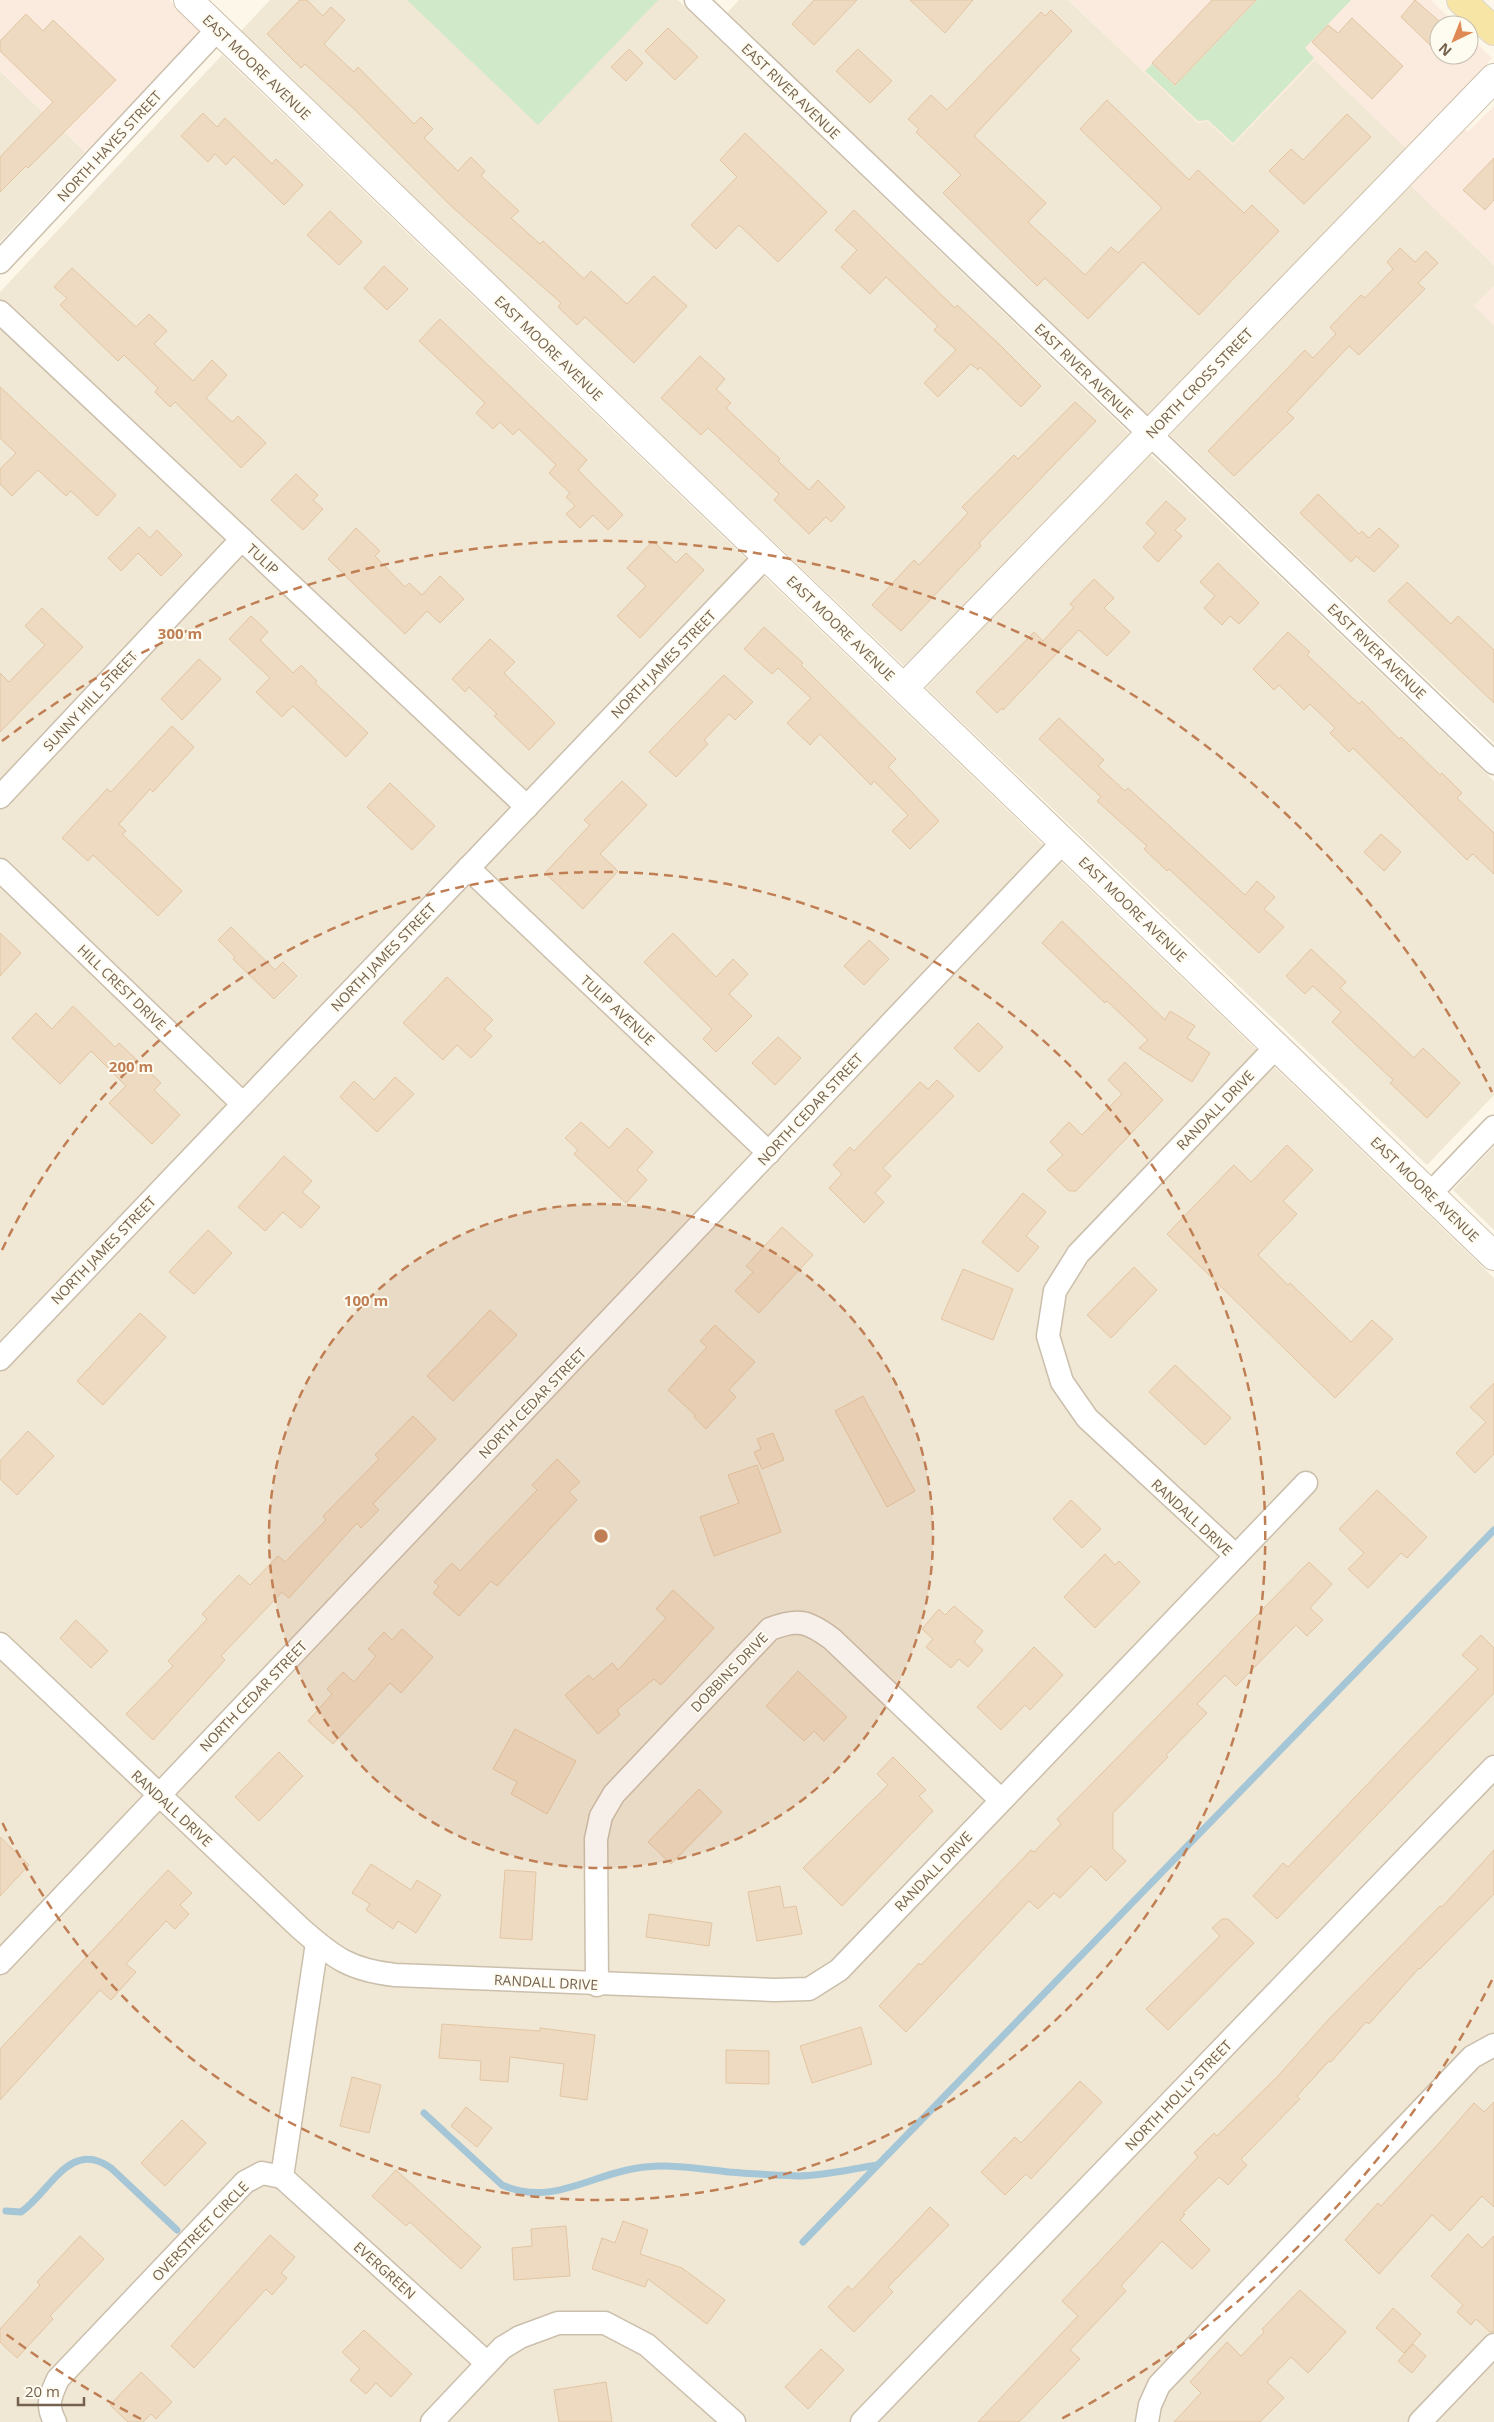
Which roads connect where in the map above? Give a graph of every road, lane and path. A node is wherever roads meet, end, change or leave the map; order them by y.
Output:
1 (188, 0) edge
2 (1461, 0) edge
3 (710, 5) edge
4 (218, 29) junction
5 (1494, 31) edge
6 (1494, 78) edge
7 (0, 262) edge
8 (0, 312) edge
9 (1150, 434) junction
10 (242, 539) junction
11 (766, 556) junction
12 (904, 688) junction
13 (1494, 762) edge
14 (0, 797) edge
15 (527, 807) junction
16 (1063, 842) junction
17 (468, 868) junction
18 (0, 870) edge
19 (1276, 1047) junction
20 (244, 1104) junction
21 (1494, 1127) edge
22 (769, 1153) junction
23 (1430, 1194) junction
24 (1494, 1256) edge
25 (0, 1359) edge
26 (1306, 1483) dead end
27 (1236, 1556) junction
28 (0, 1644) edge
29 (1494, 1768) edge
30 (159, 1795) junction
31 (1001, 1800) junction
32 (317, 1943) junction
33 (0, 1963) edge
34 (597, 1985) junction
35 (1494, 2045) edge
36 (282, 2177) junction
37 (1494, 2345) edge
38 (487, 2363) junction
39 (55, 2422) edge
40 (432, 2422) edge
41 (734, 2422) edge
42 (862, 2422) edge
43 (1147, 2422) edge
44 (1420, 2422) edge

1 - 4 street, EAST MOORE AVENUE
2 - 5 main road
3 - 9 street, EAST RIVER AVENUE
4 - 7 street, NORTH HAYES STREET
4 - 11 street, EAST MOORE AVENUE
6 - 9 street, NORTH CROSS STREET
8 - 10 street, TULIP
9 - 12 street, NORTH CROSS STREET
9 - 13 street, EAST RIVER AVENUE
10 - 14 street, SUNNY HILL STREET
10 - 15 street, TULIP
11 - 12 street, EAST MOORE AVENUE
11 - 15 street, NORTH JAMES STREET
12 - 16 street, EAST MOORE AVENUE
15 - 17 street, NORTH JAMES STREET
16 - 19 street, EAST MOORE AVENUE
16 - 22 street, NORTH CEDAR STREET
17 - 20 street, NORTH JAMES STREET
17 - 22 street, TULIP AVENUE
18 - 20 street, HILL CREST DRIVE
19 - 23 street, EAST MOORE AVENUE
19 - 27 street, RANDALL DRIVE
20 - 25 street, NORTH JAMES STREET
21 - 23 street
22 - 30 street, NORTH CEDAR STREET
23 - 24 street, EAST MOORE AVENUE
26 - 27 street
27 - 31 street, RANDALL DRIVE
28 - 30 street, RANDALL DRIVE
29 - 42 street, NORTH HOLLY STREET
30 - 32 street, RANDALL DRIVE
30 - 33 street, NORTH CEDAR STREET
31 - 34 street, RANDALL DRIVE
31 - 34 street, DOBBINS DRIVE
32 - 34 street, RANDALL DRIVE
32 - 36 street
35 - 43 street
36 - 38 street, EVERGREEN
36 - 39 street, OVERSTREET CIRCLE
37 - 44 street
38 - 40 street
38 - 41 street

